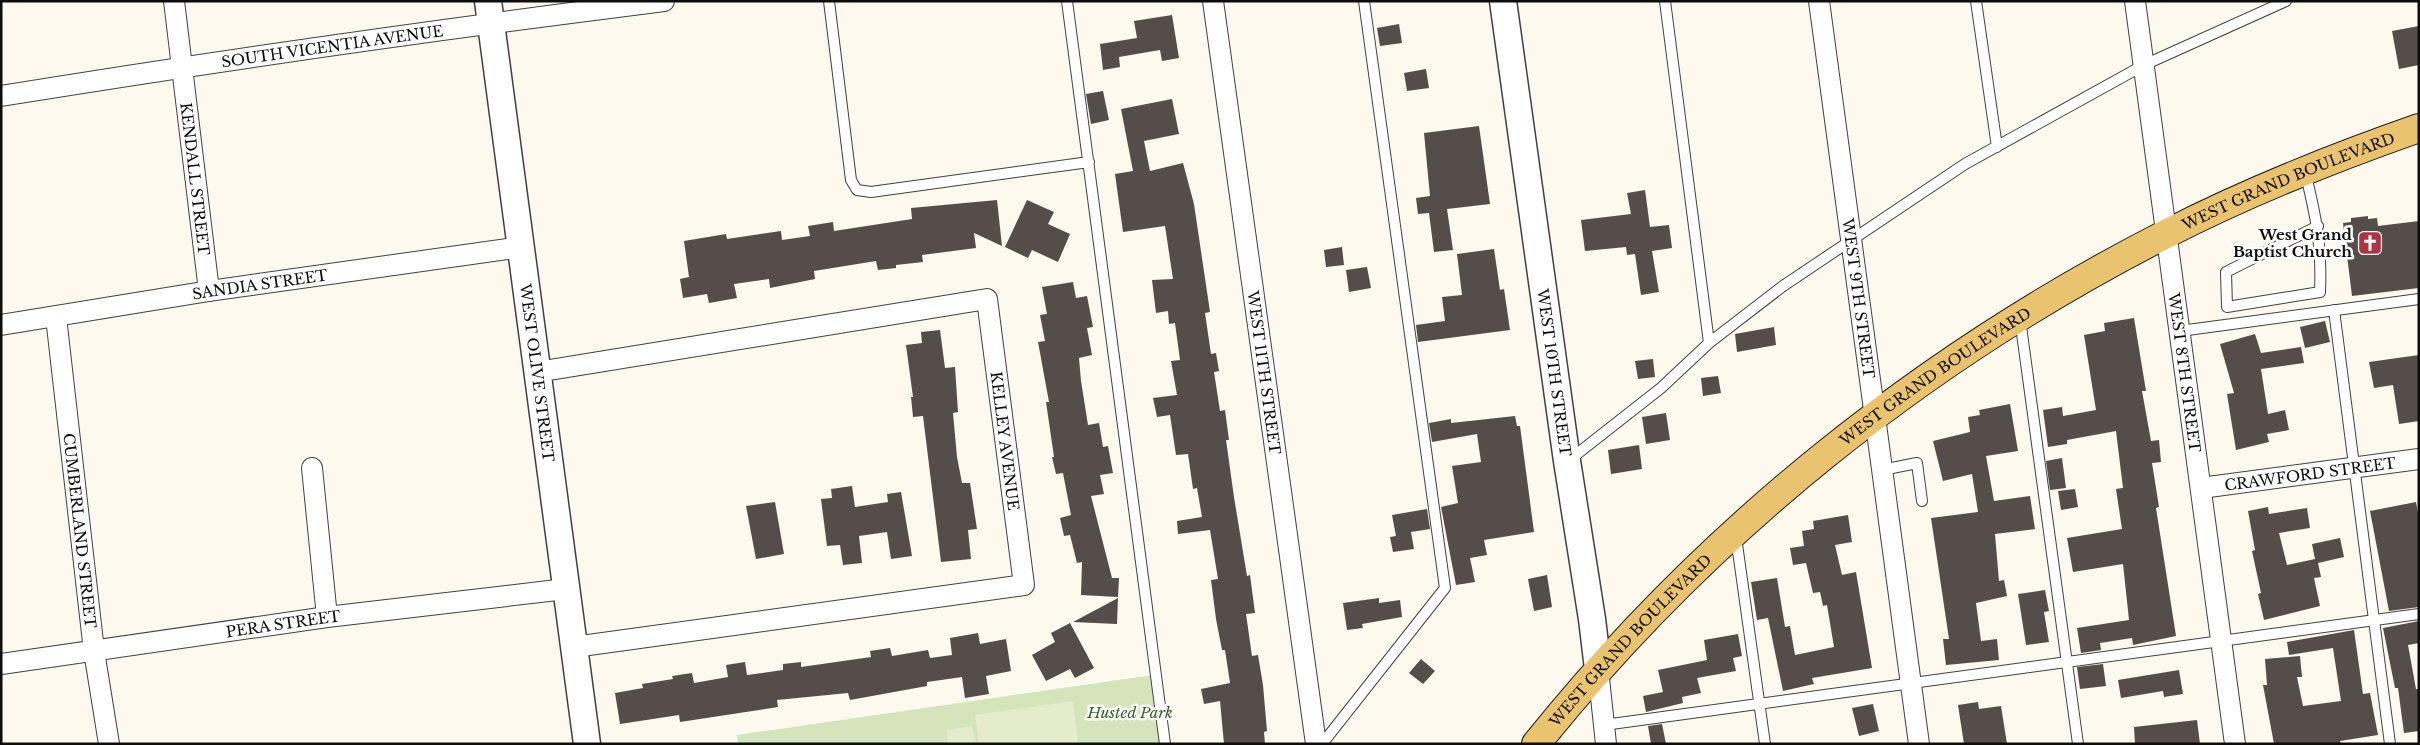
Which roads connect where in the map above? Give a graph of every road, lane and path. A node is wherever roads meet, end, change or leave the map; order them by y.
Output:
1 (174, 1) edge
2 (664, 1) edge
3 (829, 1) edge
4 (1068, 1) edge
5 (1213, 1) edge
6 (1364, 1) edge
7 (1503, 1) edge
8 (1664, 1) edge
9 (1819, 1) edge
10 (1976, 1) edge
11 (2135, 1) edge
12 (2286, 1) edge
13 (489, 12) edge
14 (2144, 65) junction
15 (182, 66) junction
16 (1, 96) edge
17 (2419, 128) edge
18 (1997, 147) junction
19 (1088, 162) junction
20 (2304, 171) junction
21 (2318, 226) junction
22 (2166, 234) junction
23 (1851, 240) junction
24 (521, 247) junction
25 (209, 291) junction
26 (2419, 299) edge
27 (2334, 310) junction
28 (2020, 316) junction
29 (56, 317) junction
30 (1, 325) edge
31 (2180, 331) junction
32 (1709, 343) junction
33 (537, 372) junction
34 (1875, 416) junction
35 (2419, 459) edge
36 (1567, 461) junction
37 (2354, 467) junction
38 (312, 468) dead end
39 (1882, 470) junction
40 (2201, 488) junction
41 (1922, 501) dead end
42 (1735, 531) junction
43 (566, 589) junction
44 (2419, 614) edge
45 (327, 617) junction
46 (2374, 620) junction
47 (2222, 641) junction
48 (574, 647) junction
49 (94, 651) junction
50 (2068, 662) junction
51 (1, 664) edge
52 (1598, 669) junction
53 (1911, 683) junction
54 (1760, 704) junction
55 (1605, 734) edge
56 (109, 744) edge
57 (587, 744) edge
58 (1164, 744) edge
59 (1316, 744) edge
60 (1322, 744) edge
61 (1536, 744) edge
62 (1765, 744) edge
63 (1919, 744) edge
64 (2078, 744) edge
65 (2235, 744) edge
66 (2390, 744) edge

1 - 15 street, KENDALL STREET
2 - 13 street, SOUTH VICENTIA AVENUE
3 - 19 lane
4 - 19 lane
5 - 59 street, WEST 11TH STREET
6 - 60 lane
7 - 36 street, WEST 10TH STREET
8 - 32 lane
9 - 23 street, WEST 9TH STREET
10 - 18 lane
11 - 14 street, WEST 8TH STREET
12 - 14 lane
13 - 15 street, SOUTH VICENTIA AVENUE
13 - 24 street, WEST OLIVE STREET
14 - 18 lane
14 - 22 street, WEST 8TH STREET
15 - 16 street, SOUTH VICENTIA AVENUE
15 - 25 street, KENDALL STREET
17 - 20 main road, WEST GRAND BOULEVARD
18 - 23 lane
19 - 58 lane
20 - 21 lane
20 - 22 main road, WEST GRAND BOULEVARD
21 - 21 lane
22 - 28 main road, WEST GRAND BOULEVARD
22 - 31 street, WEST 8TH STREET
23 - 32 lane
23 - 34 street, WEST 9TH STREET
24 - 25 street, SANDIA STREET
24 - 33 street, WEST OLIVE STREET
25 - 29 street, SANDIA STREET
26 - 27 lane
27 - 31 lane
27 - 37 lane
28 - 34 main road, WEST GRAND BOULEVARD
28 - 50 lane
29 - 30 street, SANDIA STREET
29 - 49 street, CUMBERLAND STREET
31 - 40 street, WEST 8TH STREET
32 - 36 lane
33 - 43 street, WEST OLIVE STREET
33 - 48 street, KELLEY AVENUE
34 - 39 street, WEST 9TH STREET
34 - 42 main road, WEST GRAND BOULEVARD
35 - 37 street, CRAWFORD STREET
36 - 52 street, WEST 10TH STREET
37 - 40 street, CRAWFORD STREET
37 - 46 lane
38 - 45 street
39 - 41 lane
39 - 53 street, WEST 9TH STREET
40 - 47 street, WEST 8TH STREET
42 - 52 main road, WEST GRAND BOULEVARD
42 - 54 lane
43 - 45 street, PERA STREET
43 - 48 street, WEST OLIVE STREET
44 - 46 lane
45 - 49 street, PERA STREET
46 - 47 lane
46 - 66 lane
47 - 50 lane
47 - 65 street, WEST 8TH STREET
48 - 57 street, WEST OLIVE STREET
49 - 51 street, PERA STREET
49 - 56 street, CUMBERLAND STREET
50 - 53 lane
50 - 64 lane
52 - 55 street, WEST 10TH STREET
52 - 61 main road, WEST GRAND BOULEVARD
53 - 54 lane
53 - 63 street, WEST 9TH STREET
54 - 55 lane
54 - 62 lane

